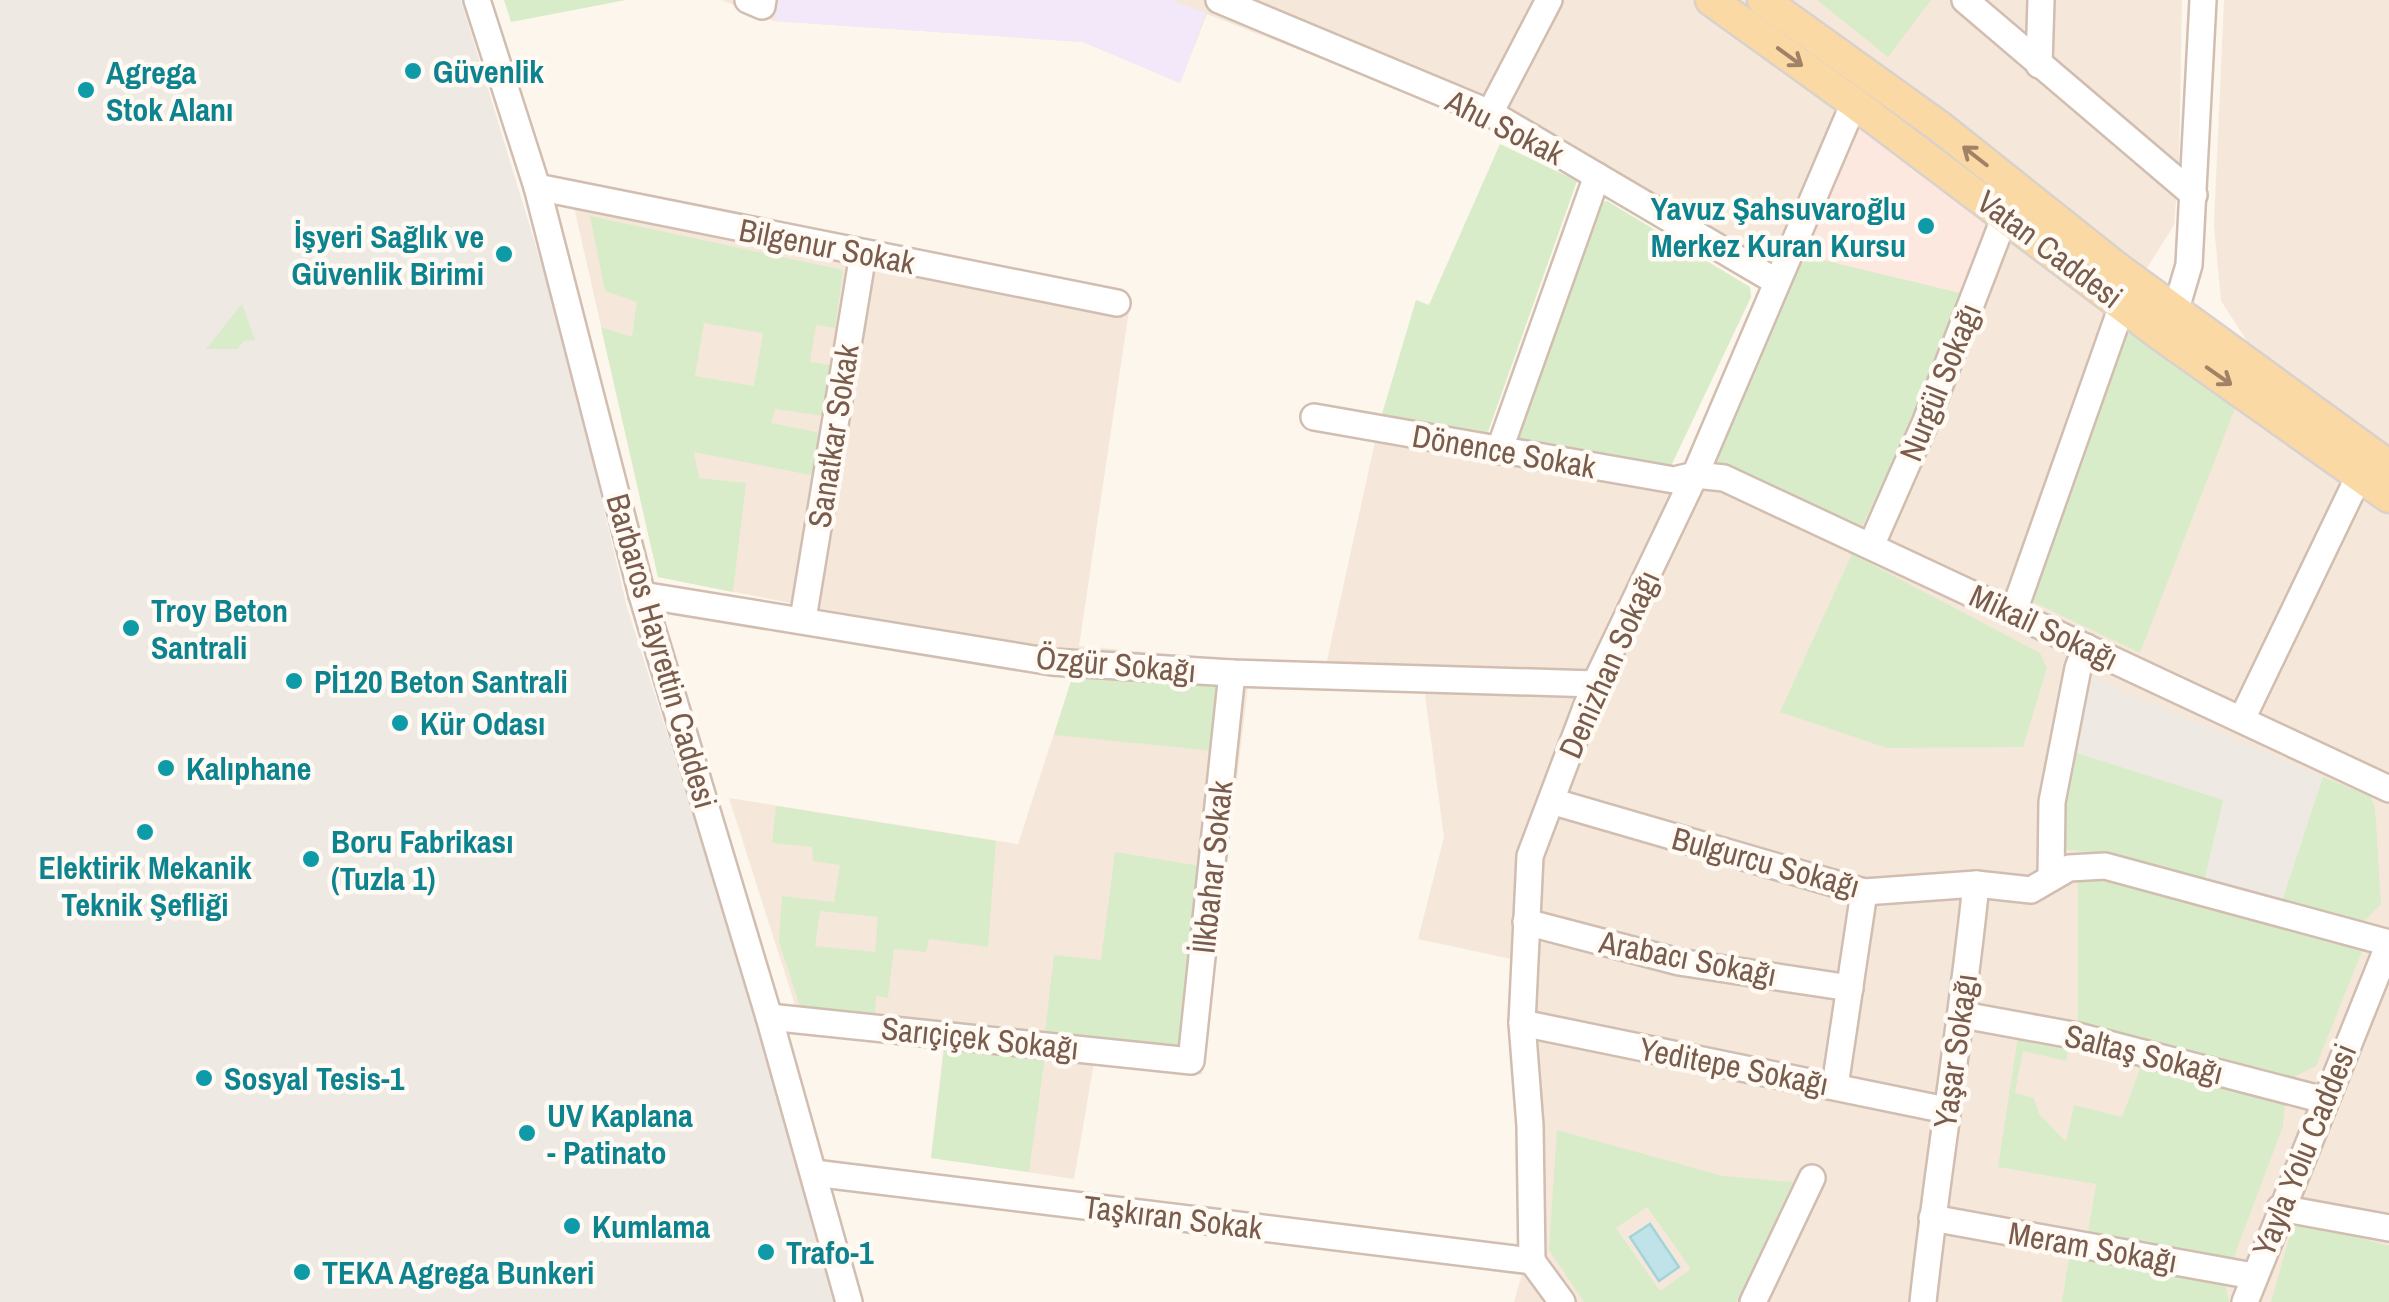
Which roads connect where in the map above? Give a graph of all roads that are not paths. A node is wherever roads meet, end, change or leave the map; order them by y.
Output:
1 (477, 0) edge
2 (1222, 0) edge
3 (1549, 0) edge
4 (1711, 0) edge
5 (1763, 0) edge
6 (1965, 0) edge
7 (2041, 0) edge
8 (2203, 0) edge
9 (2038, 65) junction
10 (1854, 102) junction
11 (1490, 114) junction
12 (1597, 176) junction
13 (537, 187) junction
14 (2194, 196) junction
15 (2005, 216) junction
16 (863, 254) junction
17 (1777, 282) junction
18 (1117, 303) dead end
19 (2123, 303) junction
20 (2170, 322) junction
21 (1314, 418) dead end
22 (1499, 451) junction
23 (2389, 466) edge
24 (1695, 475) junction
25 (2359, 476) junction
26 (2389, 497) edge
27 (1870, 546) junction
28 (642, 596) junction
29 (2014, 614) junction
30 (803, 619) junction
31 (2086, 648) junction
32 (1232, 673) junction
33 (1595, 684) junction
34 (2242, 718) junction
35 (2389, 789) edge
36 (1551, 801) junction
37 (2051, 875) junction
38 (1976, 884) junction
39 (1864, 892) junction
40 (1526, 922) junction
41 (2389, 943) edge
42 (2382, 973) edge
43 (1850, 988) junction
44 (1963, 1014) junction
45 (769, 1017) junction
46 (1522, 1023) junction
47 (1191, 1061) joint
48 (1835, 1086) junction
49 (2324, 1100) junction
50 (1946, 1110) junction
51 (814, 1173) junction
52 (1812, 1178) dead end
53 (2280, 1208) junction
54 (1932, 1218) junction
55 (2389, 1228) edge
56 (1532, 1261) junction
57 (2253, 1276) junction
58 (849, 1302) edge
59 (1562, 1302) edge
60 (1753, 1302) edge
61 (1924, 1302) edge
62 (2245, 1302) edge

1 - 13 street, Barbaros Hayrettin Caddesi
2 - 11 street, Ahu Sokak
3 - 11 street
4 -> 10 main road, Vatan Caddesi
20 -> 5 main road, Vatan Caddesi
6 - 9 street
7 - 9 street
8 - 14 street
9 - 14 street
10 - 15 main road, Vatan Caddesi
10 - 17 street, Denizhan Sokağı
11 - 12 street, Ahu Sokak
12 - 17 street, Ahu Sokak
12 - 22 street
13 - 16 street, Bilgenur Sokak
13 - 28 street, Barbaros Hayrettin Caddesi
14 - 20 street
15 - 19 main road, Vatan Caddesi
15 - 27 street, Nurgül Sokağı
16 - 18 street, Bilgenur Sokak
16 - 30 street, Sanatkar Sokak
17 - 24 street, Denizhan Sokağı
19 - 20 main road, Vatan Caddesi
19 - 29 street
20 - 23 main road, Vatan Caddesi
20 -> 25 main road, Vatan Caddesi
21 - 22 street, Dönence Sokak
22 - 24 street, Dönence Sokak
24 - 27 street, Mikail Sokağı
24 - 33 street, Denizhan Sokağı
25 - 26 main road, Vatan Caddesi
25 - 34 street
27 - 29 street, Mikail Sokağı
28 - 30 street, Özgür Sokağı
28 - 45 street, Barbaros Hayrettin Caddesi
29 - 31 street, Mikail Sokağı
30 - 32 street, Özgür Sokağı
31 - 34 street, Mikail Sokağı
31 - 37 street
32 - 33 street, Özgür Sokağı
32 - 47 street, İlkbahar Sokak
33 - 36 street, Denizhan Sokağı
34 - 35 street, Mikail Sokağı
36 - 39 street, Bulgurcu Sokağı
36 - 40 street, Denizhan Sokağı
37 - 38 street, Bulgurcu Sokağı
37 - 41 street, Bulgurcu Sokağı
38 - 39 street, Bulgurcu Sokağı
38 - 44 street, Yaşar Sokağı
39 - 43 street
40 - 43 street, Arabacı Sokağı
40 - 46 street, Denizhan Sokağı
41 - 42 street, Yayla Yolu Caddesi
42 - 49 street, Yayla Yolu Caddesi
43 - 48 street
44 - 49 street, Saltaş Sokağı
44 - 50 street, Yaşar Sokağı
45 - 47 street, Sarıçiçek Sokağı
45 - 51 street, Barbaros Hayrettin Caddesi
46 - 48 street, Yeditepe Sokağı
46 - 56 street, Denizhan Sokağı
48 - 50 street, Yeditepe Sokağı
49 - 53 street, Yayla Yolu Caddesi
50 - 54 street, Yaşar Sokağı
51 - 56 street, Taşkıran Sokak
51 - 58 street, Barbaros Hayrettin Caddesi
52 - 60 street
53 - 55 street
53 - 57 street, Yayla Yolu Caddesi
54 - 57 street, Meram Sokağı
54 - 61 street, Yaşar Sokağı
56 - 59 street
57 - 62 street, Yayla Yolu Caddesi

